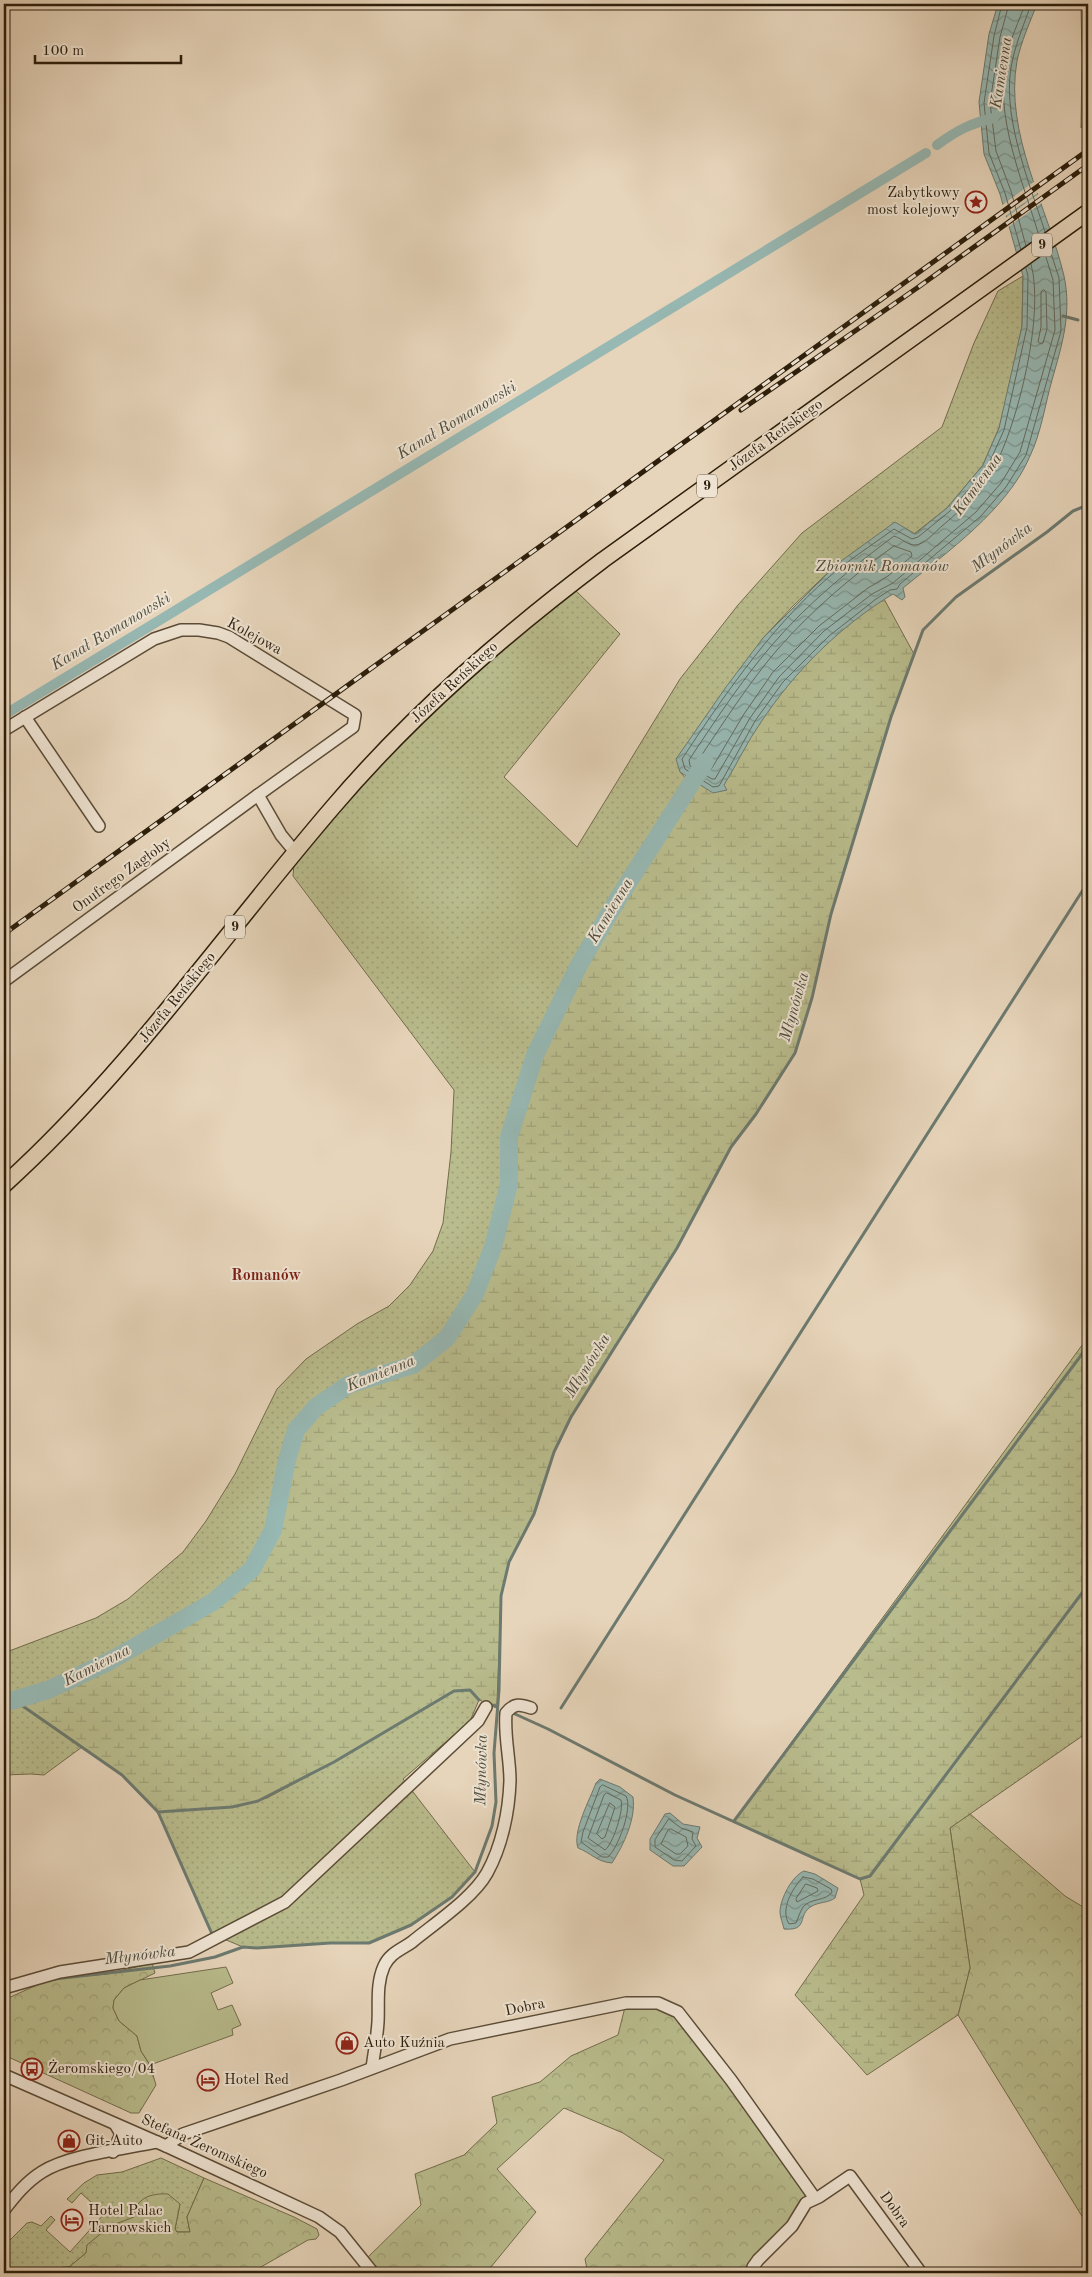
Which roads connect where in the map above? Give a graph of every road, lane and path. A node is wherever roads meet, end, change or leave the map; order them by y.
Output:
1 (1088, 212) edge
2 (25, 717) junction
3 (355, 719) joint
4 (4, 730) edge
5 (258, 795) junction
6 (99, 826) dead end
7 (295, 852) junction
8 (4, 981) edge
9 (4, 1185) edge
10 (486, 1707) dead end
11 (531, 1708) dead end
12 (4, 1988) edge
13 (372, 2068) junction
14 (4, 2075) edge
15 (116, 2124) junction
16 (162, 2144) junction
17 (113, 2152) junction
18 (814, 2197) junction
19 (4, 2210) edge
20 (373, 2273) edge
21 (752, 2273) edge
22 (921, 2273) edge

1 - 7 main road, Józefa Reńskiego / 9
2 - 3 street, Kolejowa
2 - 4 street, Kolejowa
2 - 6 street
3 - 5 street, Onufrego Zagłoby
5 - 7 street
5 - 8 street, Onufrego Zagłoby
7 - 9 main road, Józefa Reńskiego / 9
10 - 12 street
11 - 13 street
13 - 16 street, Dobra
13 - 18 street, Dobra
14 - 15 street, Stefana Żeromskiego
15 - 16 street, Stefana Żeromskiego
15 - 17 street
16 - 17 street, Dobra
16 - 20 street, Stefana Żeromskiego
17 - 19 street, Dobra
18 - 21 street, Dobra
18 - 22 street, Dobra

